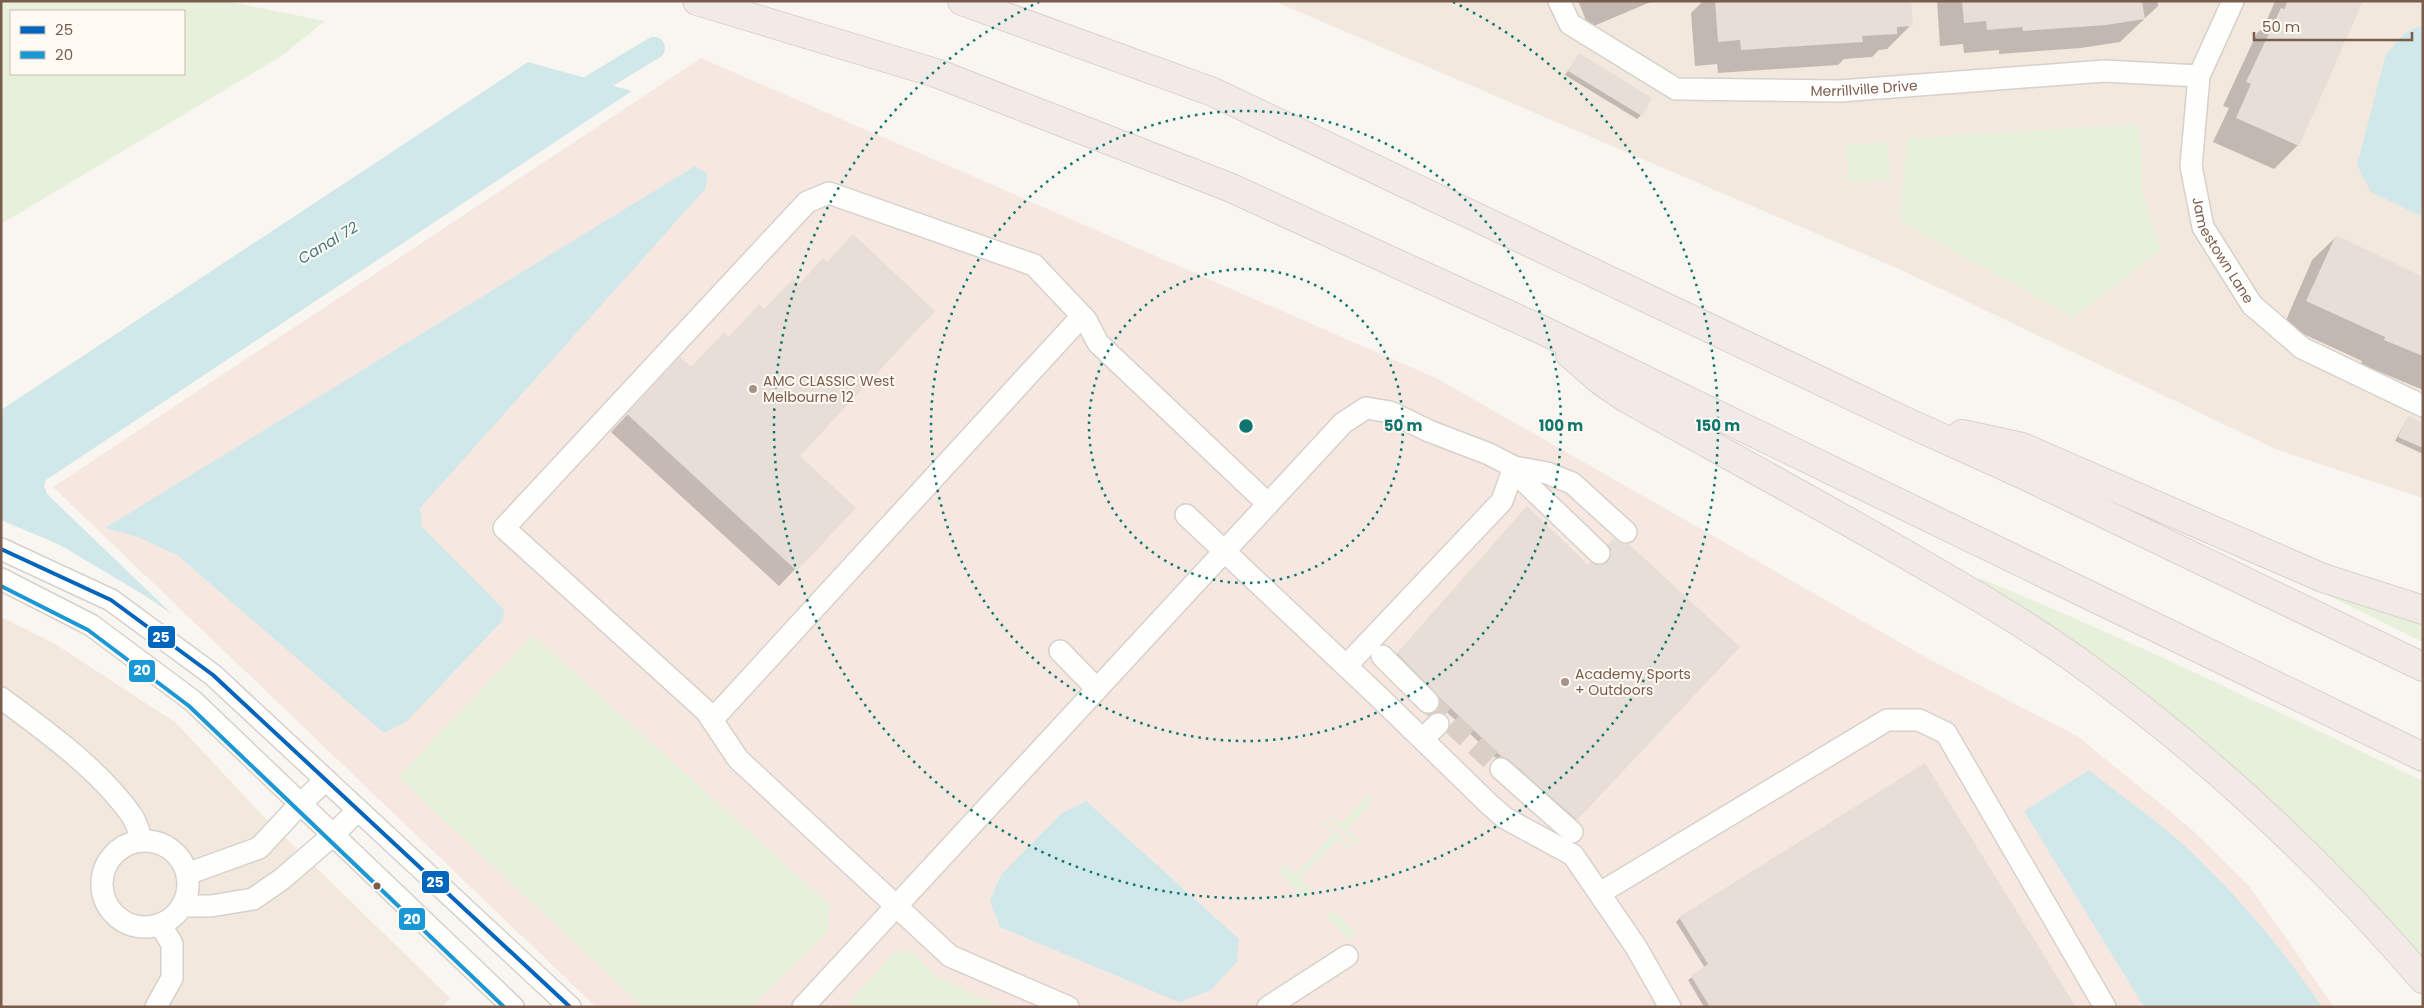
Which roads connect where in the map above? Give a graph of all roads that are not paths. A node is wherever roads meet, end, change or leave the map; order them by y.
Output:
1 (697, 1) edge
2 (962, 1) edge
3 (1559, 1) edge
4 (2233, 1) edge
5 (2200, 76) junction
6 (1082, 316) junction
7 (1540, 329) junction
8 (2423, 406) edge
9 (1909, 423) junction
10 (1514, 467) junction
11 (1268, 504) junction
12 (1186, 515) dead end
13 (1626, 532) dead end
14 (1, 549) edge
15 (1223, 552) junction
16 (1599, 553) dead end
17 (1, 579) edge
18 (2423, 610) edge
19 (1060, 651) dead end
20 (1382, 656) dead end
21 (1346, 666) junction
22 (2423, 667) edge
23 (1096, 688) junction
24 (1, 698) edge
25 (1428, 702) tunnel mouth
26 (712, 720) junction
27 (2423, 756) edge
28 (1501, 769) tunnel mouth
29 (326, 780) junction
30 (300, 804) junction
31 (358, 810) junction
32 (1573, 832) dead end
33 (333, 836) junction
34 (142, 841) junction
35 (187, 874) junction
36 (1600, 893) junction
37 (182, 906) junction
38 (896, 906) junction
39 (160, 924) junction
40 (1347, 956) dead end
41 (2423, 979) edge
42 (156, 1007) edge
43 (513, 1007) edge
44 (570, 1007) edge
45 (803, 1007) edge
46 (1068, 1007) edge
47 (1268, 1007) edge
48 (1670, 1007) edge
49 (2105, 1007) edge

1 - 7 highway
2 - 9 highway
3 - 5 street, Merrillville Drive
4 - 5 street, Jamestown Lane
5 - 8 street, Jamestown Lane
6 - 11 street
6 - 26 street
6 - 26 street
7 - 27 highway
7 - 41 highway
9 - 18 highway
9 - 22 highway
10 - 11 street
10 - 13 street
10 - 16 street
10 - 21 street
11 - 15 street
12 - 15 street
14 - 29 street
15 - 21 street
15 - 23 street
17 - 30 street
19 - 23 street
20 - 25 street
21 - 36 street
23 - 38 street
24 - 34 street
26 - 38 street
28 - 32 street
29 - 30 street
29 - 31 street
30 - 33 street
30 - 35 street
31 - 33 street
31 - 44 street
33 - 37 street
33 - 43 street
34 - 35 street
34 - 39 street
35 - 37 street
36 - 48 street
36 - 49 street
37 - 39 street
38 - 45 street
38 - 46 street
39 - 42 street
40 - 47 street

